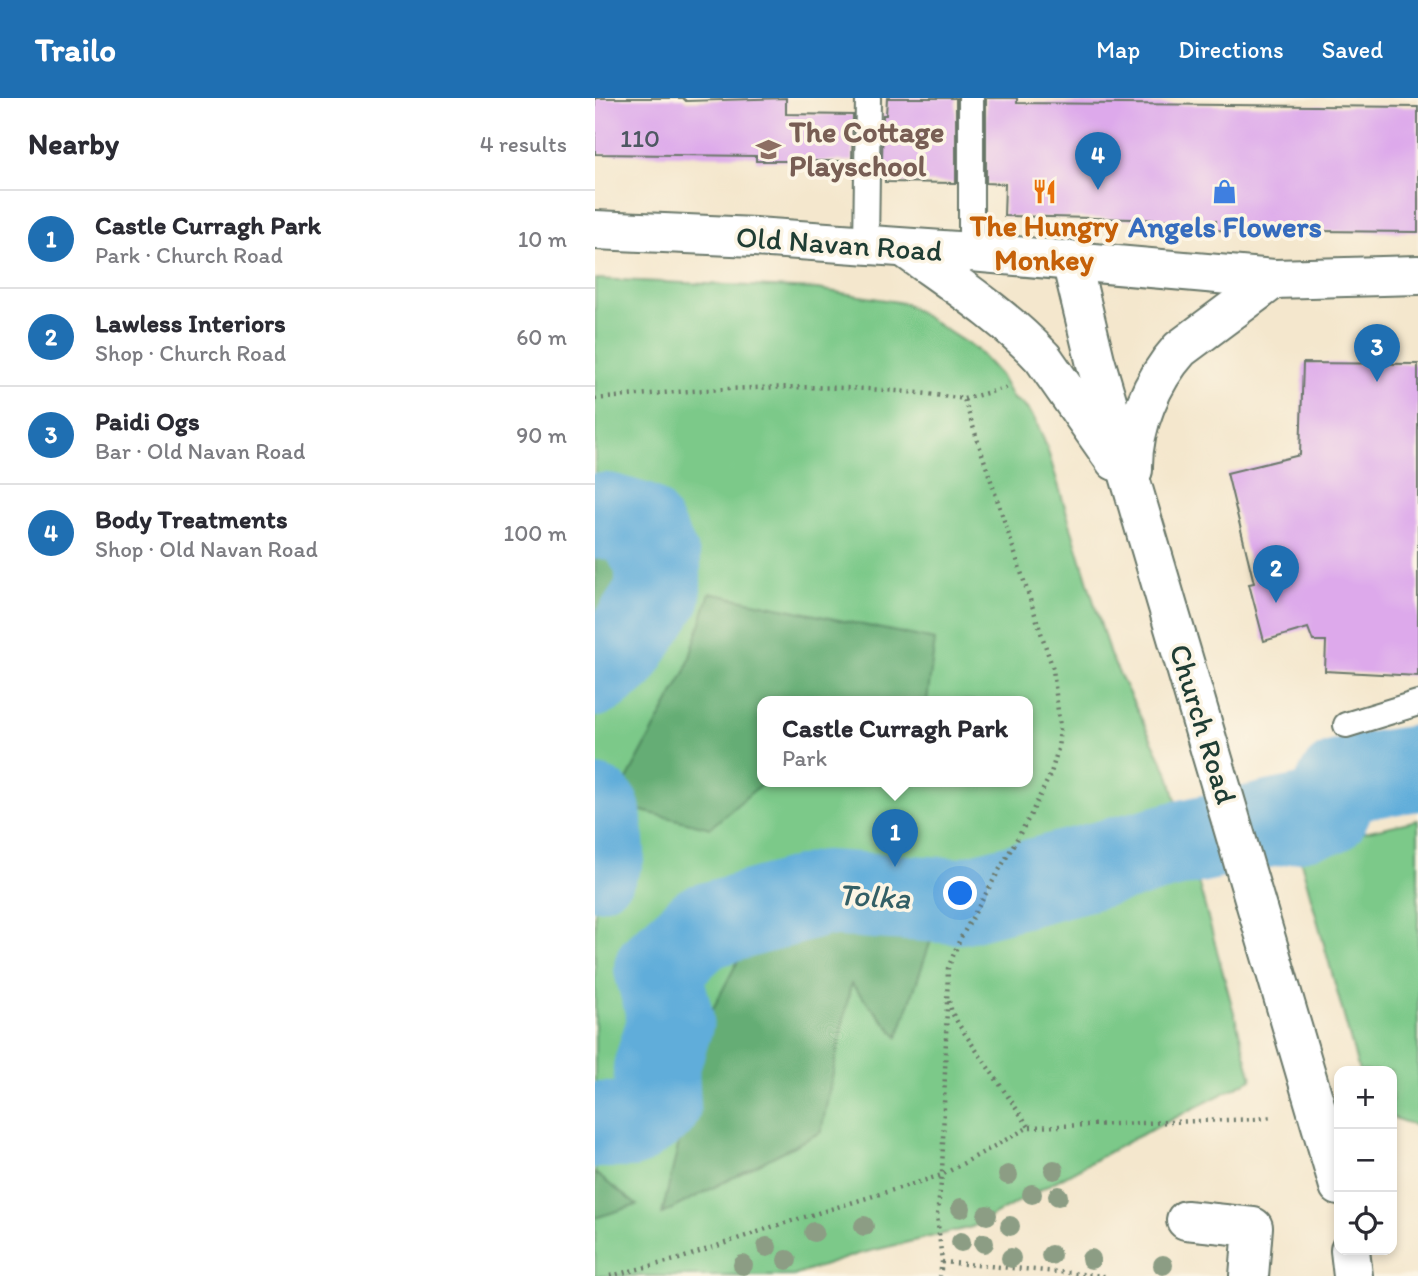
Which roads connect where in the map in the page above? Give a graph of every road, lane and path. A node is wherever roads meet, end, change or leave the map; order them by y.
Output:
1 (868, 98) edge
2 (971, 98) edge
3 (595, 230) edge
4 (866, 245) junction
5 (906, 248) junction
6 (971, 252) junction
7 (1071, 260) junction
8 (1418, 275) edge
9 (1274, 279) junction
10 (595, 399) edge
11 (1133, 486) junction
12 (1418, 703) edge
13 (1346, 725) dead end
14 (947, 994) junction
15 (1317, 1108) junction
16 (1029, 1128) junction
17 (1334, 1168) edge
18 (942, 1175) junction
19 (1186, 1220) dead end
20 (1351, 1255) edge
21 (941, 1262) junction
22 (610, 1276) edge
23 (940, 1276) edge
24 (1105, 1276) edge
25 (1249, 1276) edge
26 (1353, 1276) edge

1 - 4 lane
2 - 6 lane
3 - 4 street, Old Navan Road
4 - 5 street, Old Navan Road
5 - 6 street, Old Navan Road
5 - 11 street
6 - 7 street, Old Navan Road
7 - 9 street, Old Navan Road
7 - 11 street, Church Road
8 - 9 street, Old Navan Road
9 - 11 street
10 - 14 path
11 - 15 street, Church Road
12 - 13 lane
14 - 16 path
14 - 18 path
15 - 16 path
15 - 17 street, Church Road
16 - 18 path
18 - 21 path
18 - 22 path
19 - 25 street
20 - 26 street
21 - 23 path
21 - 24 path

